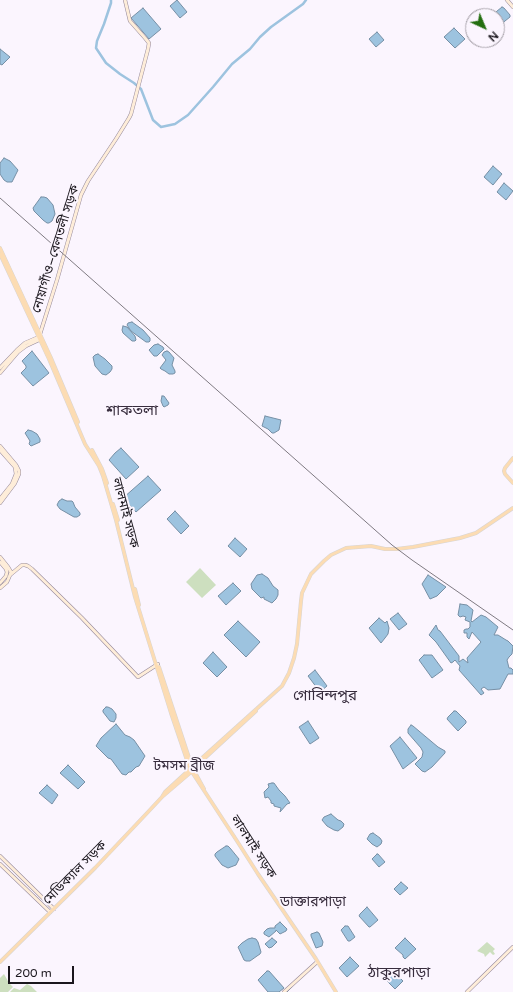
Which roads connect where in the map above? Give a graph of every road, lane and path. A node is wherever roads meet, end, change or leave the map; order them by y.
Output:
1 (125, 0) edge
2 (507, 0) edge
3 (513, 7) edge
4 (0, 248) edge
5 (0, 254) edge
6 (40, 337) junction
7 (4, 365) junction
8 (0, 368) edge
9 (0, 373) edge
10 (0, 446) edge
11 (0, 450) edge
12 (513, 458) edge
13 (513, 483) edge
14 (0, 499) edge
15 (0, 503) edge
16 (513, 508) edge
17 (0, 557) edge
18 (0, 562) edge
19 (10, 575) junction
20 (0, 583) edge
21 (0, 588) edge
22 (157, 664) junction
23 (192, 769) junction
24 (0, 856) edge
25 (0, 864) edge
26 (54, 908) junction
27 (50, 912) junction
28 (513, 947) edge
29 (0, 962) edge
30 (317, 962) junction
31 (284, 992) edge
32 (336, 992) edge
33 (467, 992) edge

1 - 6 main road, নোয়াগাঁও–বেলতলী সড়ক
2 - 3 main road
4 - 6 main road, লালমাই সড়ক
5 - 6 main road, লালমাই সড়ক
6 - 7 main road
6 - 22 main road, লালমাই সড়ক
7 - 8 main road
7 - 9 main road
10 - 15 main road
11 - 14 main road
12 - 13 main road
16 - 23 main road, মেডিক্যাল সড়ক
17 - 19 main road
18 - 20 main road
19 - 21 main road
19 - 22 main road
22 - 23 main road, লালমাই সড়ক
23 - 26 main road, মেডিক্যাল সড়ক
23 - 30 main road, লালমাই সড়ক
24 - 26 main road
25 - 27 main road
26 - 27 main road, মেডিক্যাল সড়ক
27 - 29 main road, মেডিক্যাল সড়ক
28 - 33 main road
30 - 31 main road
30 - 32 main road, লালমাই সড়ক

